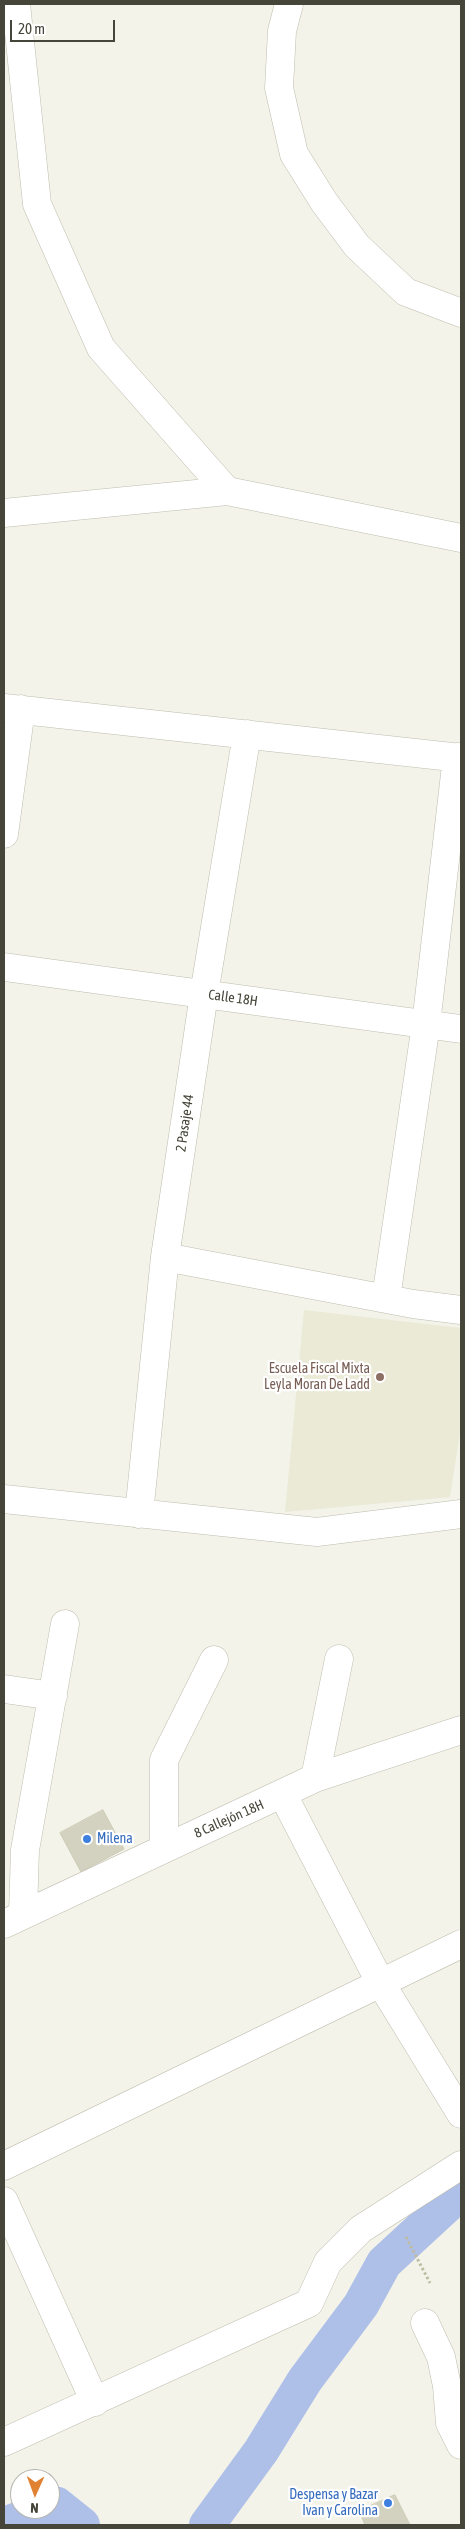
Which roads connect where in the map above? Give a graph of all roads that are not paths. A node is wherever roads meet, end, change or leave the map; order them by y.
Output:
1 (16, 4) edge
2 (288, 4) edge
3 (461, 313) edge
4 (226, 491) junction
5 (4, 513) edge
6 (461, 538) edge
7 (13, 708) edge
8 (247, 734) junction
9 (459, 757) edge
10 (4, 834) edge
11 (4, 967) edge
12 (204, 994) junction
13 (426, 1024) junction
14 (461, 1029) edge
15 (165, 1257) junction
16 (386, 1298) junction
17 (461, 1310) edge
18 (4, 1499) edge
19 (139, 1514) junction
20 (461, 1514) edge
21 (65, 1624) dead end
22 (214, 1660) dead end
23 (339, 1660) dead end
24 (4, 1689) edge
25 (53, 1696) junction
26 (461, 1730) edge
27 (315, 1778) junction
28 (283, 1795) junction
29 (15, 1848) edge
30 (164, 1848) junction
31 (14, 1919) edge
32 (461, 1944) edge
33 (380, 1982) junction
34 (461, 2114) edge
35 (461, 2165) edge
36 (4, 2166) edge
37 (4, 2201) edge
38 (425, 2323) dead end
39 (95, 2402) junction
40 (4, 2442) edge
41 (461, 2445) edge

1 - 4 street
2 - 3 street
4 - 5 street
4 - 6 street
7 - 8 street
7 - 10 street
8 - 9 street
8 - 12 street, 2 Pasaje 44
9 - 13 street
11 - 12 street, Calle 18H
12 - 13 street, Calle 18H
12 - 15 street, 2 Pasaje 44
13 - 14 street, Calle 18H
13 - 16 street
15 - 16 street
15 - 19 street, 2 Pasaje 44
16 - 17 street
18 - 19 street
19 - 20 street
21 - 25 street
22 - 30 street
23 - 27 street
24 - 25 street
25 - 29 street
26 - 27 street, 8 Callejón 18H
27 - 28 street, 8 Callejón 18H
28 - 30 street, 8 Callejón 18H
28 - 33 street
29 - 31 street
30 - 31 street, 8 Callejón 18H
32 - 33 street
33 - 34 street
33 - 36 street
35 - 39 street
37 - 39 street
38 - 41 street
39 - 40 street

